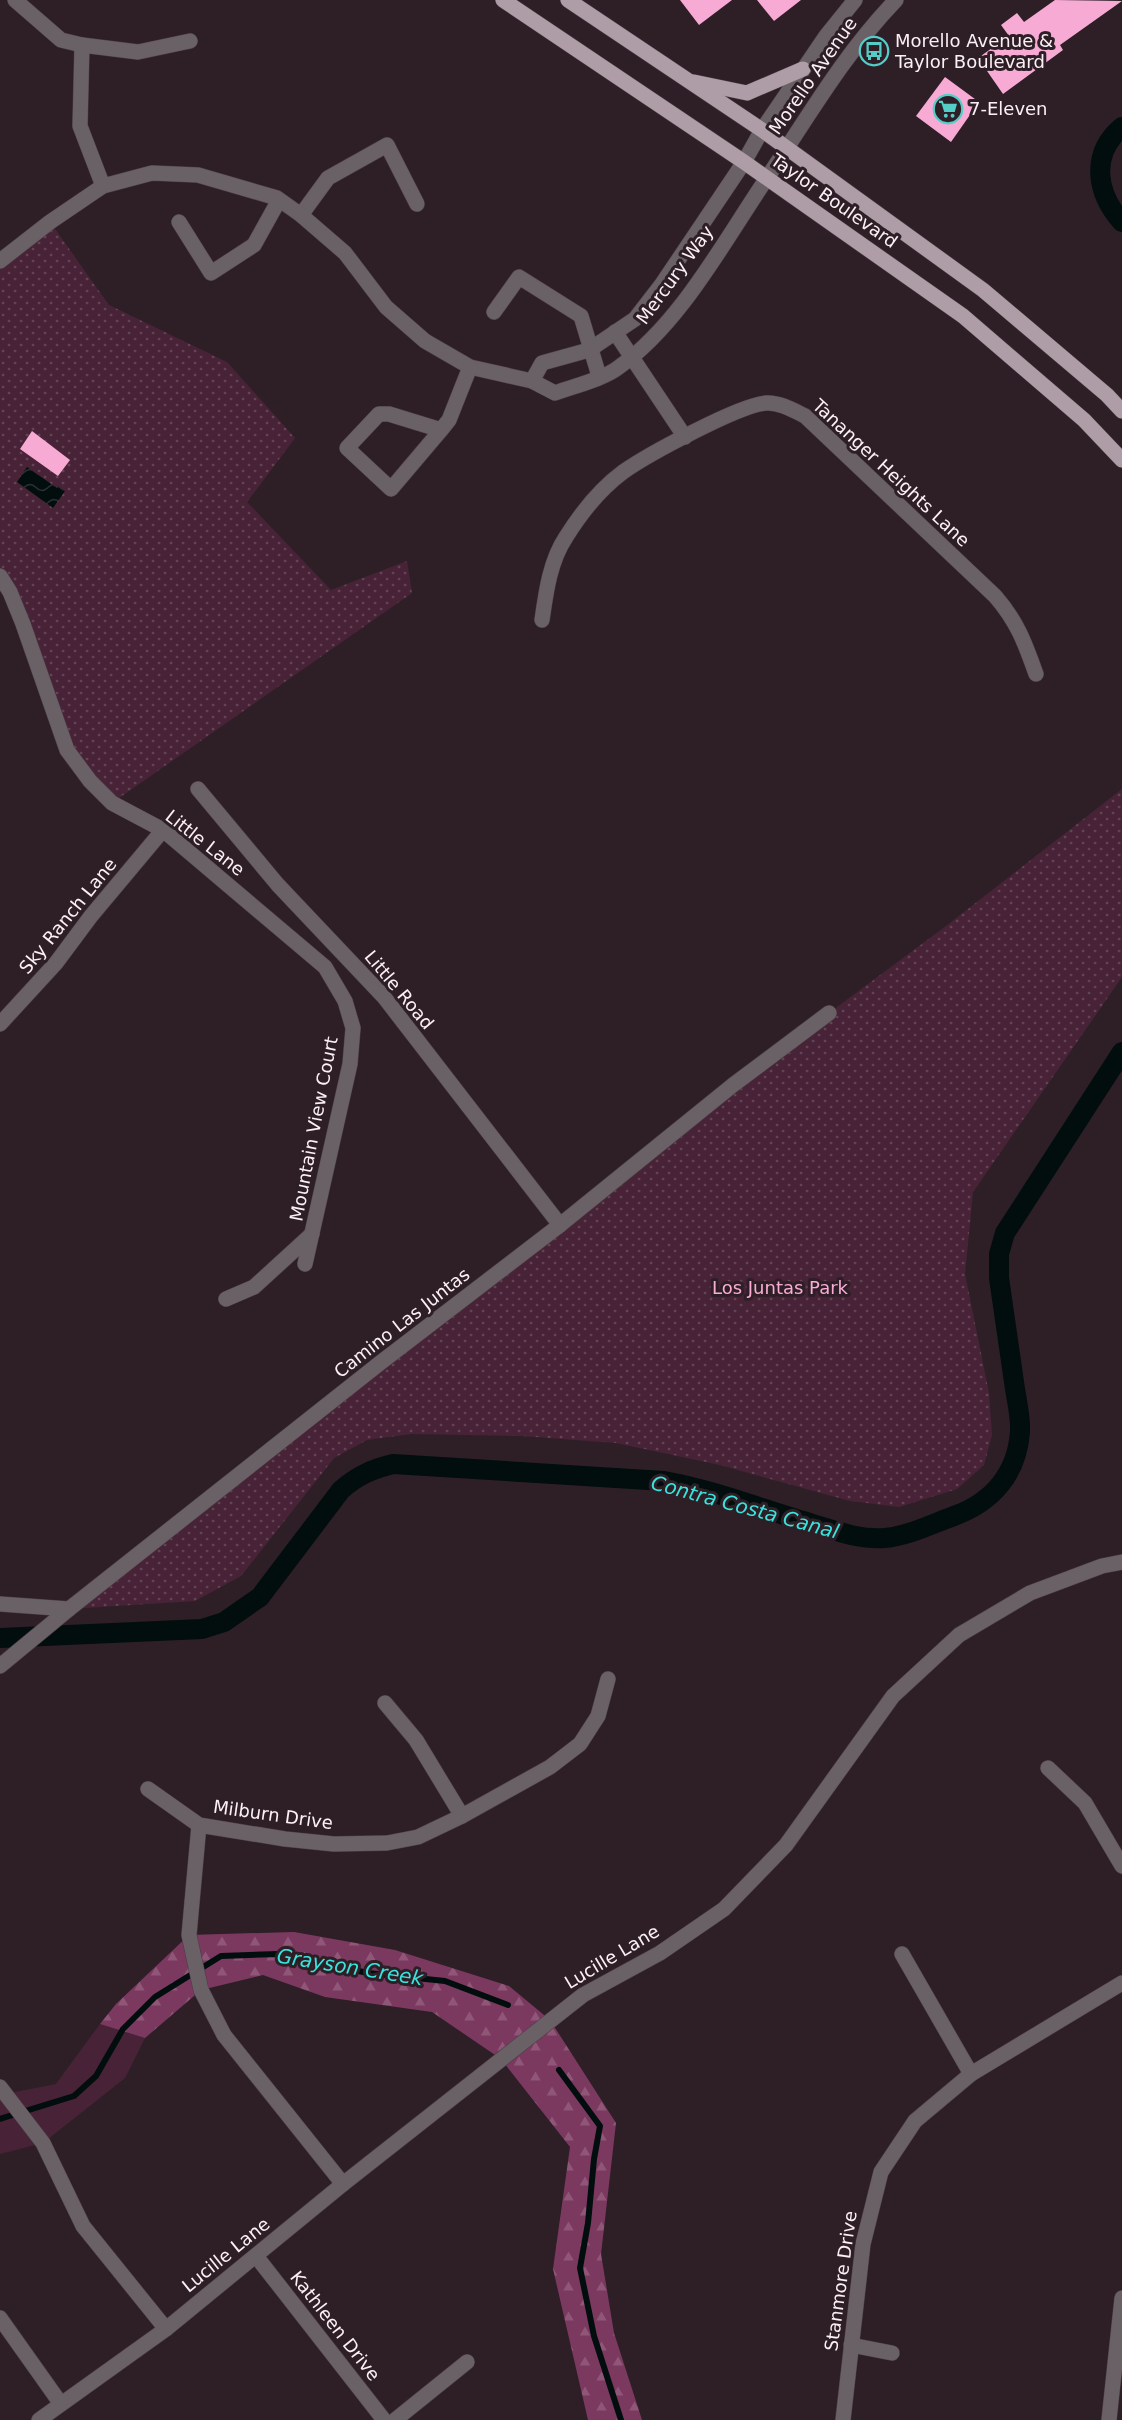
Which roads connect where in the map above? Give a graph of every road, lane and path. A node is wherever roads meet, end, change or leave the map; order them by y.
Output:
1 (15, 0) edge
2 (503, 0) edge
3 (568, 0) edge
4 (855, 0) edge
5 (896, 0) edge
6 (190, 41) dead end
7 (82, 45) junction
8 (803, 69) junction
9 (685, 80) junction
10 (762, 130) junction
11 (787, 148) junction
12 (744, 162) junction
13 (767, 178) junction
14 (103, 186) junction
15 (279, 200) junction
16 (417, 204) dead end
17 (302, 215) junction
18 (179, 222) dead end
19 (0, 261) edge
20 (494, 312) dead end
21 (615, 332) junction
22 (589, 350) junction
23 (633, 356) junction
24 (470, 367) junction
25 (599, 376) junction
26 (532, 381) junction
27 (1122, 411) edge
28 (441, 430) junction
29 (685, 437) junction
30 (1122, 459) edge
31 (0, 576) edge
32 (542, 620) dead end
33 (1036, 674) dead end
34 (198, 789) dead end
35 (163, 830) junction
36 (345, 1002) joint
37 (829, 1013) dead end
38 (0, 1024) edge
39 (560, 1225) junction
40 (312, 1234) junction
41 (305, 1264) dead end
42 (226, 1299) dead end
43 (1122, 1562) edge
44 (0, 1604) edge
45 (69, 1609) junction
46 (0, 1666) edge
47 (608, 1679) dead end
48 (385, 1702) dead end
49 (1048, 1768) dead end
50 (148, 1789) dead end
51 (462, 1816) junction
52 (199, 1825) junction
53 (1122, 1866) edge
54 (902, 1954) dead end
55 (1122, 1983) edge
56 (971, 2074) junction
57 (2, 2091) edge
58 (343, 2184) junction
59 (256, 2256) junction
60 (1122, 2298) edge
61 (0, 2318) edge
62 (166, 2329) junction
63 (851, 2345) junction
64 (892, 2353) dead end
65 (467, 2362) dead end
66 (61, 2404) junction
67 (39, 2420) edge
68 (384, 2420) edge
69 (395, 2420) edge
70 (843, 2420) edge
71 (1109, 2420) edge

1 - 7 street
2 - 12 main road, Taylor Boulevard
3 - 9 main road, Taylor Boulevard
4 - 8 street, Morello Avenue
5 - 11 street, Morello Avenue
6 - 7 street
7 - 14 street
8 - 9 main road
8 - 10 street, Morello Avenue
9 - 10 main road, Taylor Boulevard
10 - 11 main road, Taylor Boulevard
10 - 12 street, Morello Avenue
11 - 13 street, Morello Avenue
11 - 27 main road, Taylor Boulevard
12 - 13 main road, Taylor Boulevard
12 - 21 street, Mercury Way
13 - 23 street, Mercury Way
13 - 30 main road, Taylor Boulevard
14 - 15 street, Mercury Way
14 - 19 street, Mercury Way
15 - 17 street, Mercury Way
15 - 18 street
16 - 17 street
17 - 24 street, Mercury Way
20 - 22 street
21 - 22 street, Mercury Way
21 - 23 street
22 - 25 street
22 - 26 street, Mercury Way
23 - 25 street, Mercury Way
23 - 29 street
24 - 26 street, Mercury Way
24 - 28 street
25 - 26 street, Mercury Way
28 - 28 street
29 - 32 street, Tananger Heights Lane
29 - 33 street, Tananger Heights Lane
31 - 35 street, Little Lane
34 - 39 street, Little Road
35 - 36 street, Little Lane
35 - 38 street, Sky Ranch Lane
36 - 40 street, Mountain View Court
37 - 39 street, Camino Las Juntas
39 - 45 street, Camino Las Juntas
40 - 41 street, Mountain View Court
40 - 42 street
43 - 58 street, Lucille Lane
44 - 45 street
45 - 46 street, Camino Las Juntas
47 - 51 street, Milburn Drive
48 - 51 street
49 - 53 street
50 - 52 street
51 - 52 street, Milburn Drive
52 - 58 street, Milburn Drive
54 - 56 street
55 - 56 street, Stanmore Drive
56 - 63 street, Stanmore Drive
57 - 62 street
58 - 59 street, Lucille Lane
59 - 62 street, Lucille Lane
59 - 68 street, Kathleen Drive
60 - 71 street
61 - 66 street
62 - 66 street, Lucille Lane
63 - 64 street
63 - 70 street, Stanmore Drive
65 - 69 street
66 - 67 street, Lucille Lane

